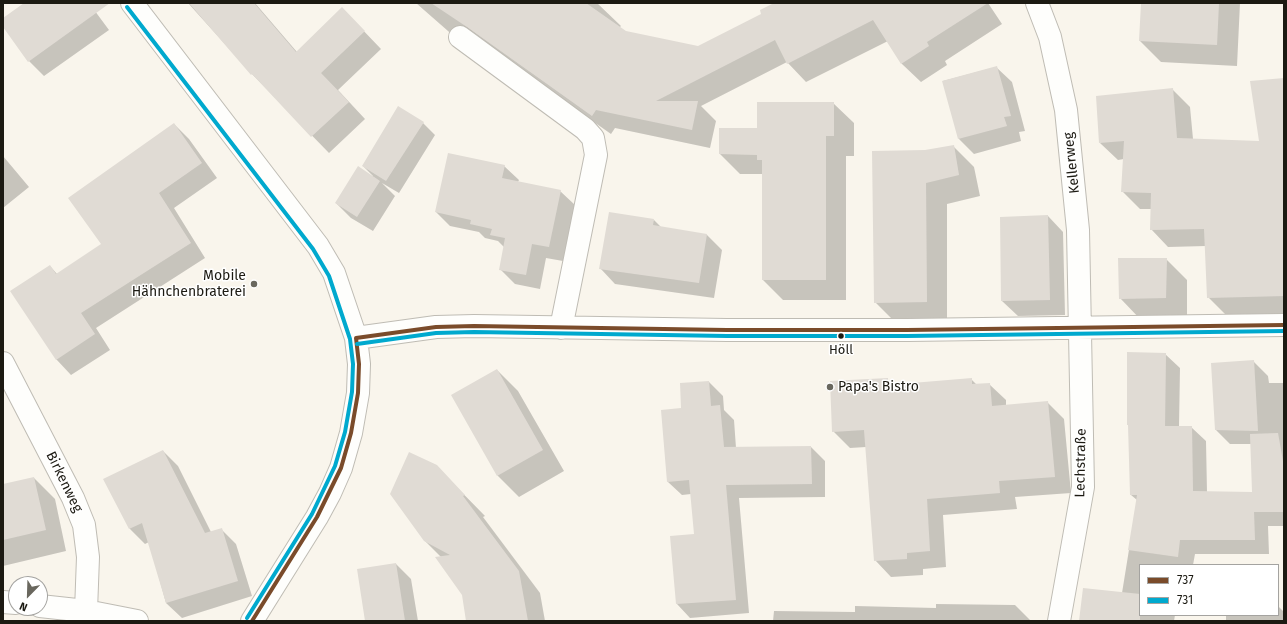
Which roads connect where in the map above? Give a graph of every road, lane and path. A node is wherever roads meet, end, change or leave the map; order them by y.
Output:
1 (132, 3) edge
2 (1037, 3) edge
3 (460, 37) dead end
4 (1284, 325) edge
5 (561, 328) junction
6 (1079, 328) junction
7 (356, 338) junction
8 (3, 363) edge
9 (48, 607) edge
10 (86, 611) junction
11 (137, 621) edge
12 (252, 621) edge
13 (1059, 621) edge

1 - 7 street
2 - 6 street, Kellerweg
3 - 5 street
4 - 6 street
5 - 6 street
5 - 7 street
6 - 13 street, Lechstraße
7 - 12 street
8 - 10 street, Birkenweg
9 - 10 street
10 - 11 street

